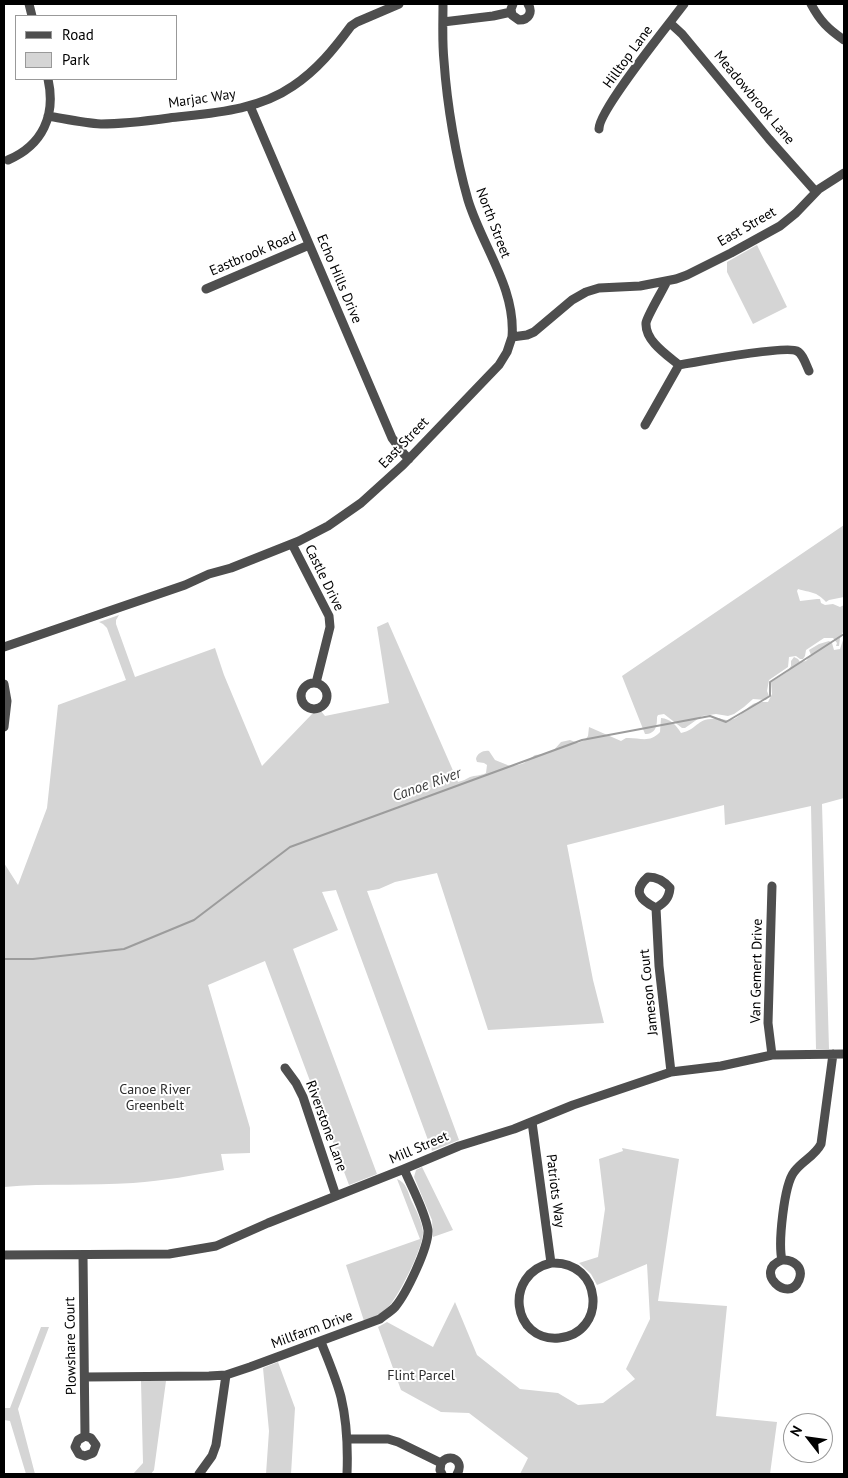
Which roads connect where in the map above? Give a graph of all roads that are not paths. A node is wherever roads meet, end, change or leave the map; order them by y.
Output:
1 (399, 4) edge
2 (443, 4) edge
3 (528, 4) edge
4 (684, 4) edge
5 (811, 4) edge
6 (512, 8) edge
7 (444, 22) junction
8 (670, 23) junction
9 (844, 40) edge
10 (48, 80) edge
11 (250, 106) junction
12 (48, 116) junction
13 (599, 129) dead end
14 (8, 160) dead end
15 (844, 173) edge
16 (816, 192) junction
17 (310, 245) junction
18 (667, 281) junction
19 (206, 289) dead end
20 (512, 337) junction
21 (679, 365) junction
22 (809, 371) dead end
23 (645, 425) dead end
24 (409, 458) junction
25 (292, 544) junction
26 (4, 647) edge
27 (316, 683) dead end
28 (4, 684) edge
29 (4, 727) edge
30 (772, 886) dead end
31 (656, 908) dead end
32 (833, 1054) junction
33 (844, 1054) edge
34 (772, 1055) junction
35 (285, 1068) dead end
36 (671, 1072) junction
37 (532, 1122) junction
38 (404, 1169) junction
39 (336, 1196) junction
40 (4, 1255) edge
41 (83, 1255) junction
42 (782, 1260) dead end
43 (551, 1263) junction
44 (321, 1342) junction
45 (226, 1375) junction
46 (85, 1377) junction
47 (85, 1436) dead end
48 (348, 1440) junction
49 (440, 1464) junction
50 (199, 1474) edge
51 (347, 1474) edge
52 (442, 1474) edge
53 (457, 1474) edge

1 - 11 street, Marjac Way
2 - 7 street, North Street
3 - 6 street
4 - 8 street, Hilltop Lane
5 - 9 street
6 - 7 street
7 - 20 street, North Street
8 - 13 street, Hilltop Lane
8 - 16 street, Meadowbrook Lane
10 - 12 street
11 - 12 street, Marjac Way
11 - 17 street, Echo Hills Drive
12 - 14 street
15 - 16 street, East Street
16 - 18 street, East Street
17 - 19 street, Eastbrook Road
17 - 24 street, Echo Hills Drive
18 - 20 street, East Street
18 - 21 street
20 - 24 street, East Street
21 - 22 street
21 - 23 street
24 - 25 street, East Street
25 - 26 street, East Street
25 - 27 street, Castle Drive
28 - 29 street
30 - 34 street, Van Gemert Drive
31 - 36 street, Jameson Court
32 - 33 street, Mill Street
32 - 34 street, Mill Street
32 - 42 street
34 - 36 street, Mill Street
35 - 39 street, Riverstone Lane
36 - 37 street, Mill Street
37 - 38 street, Mill Street
37 - 43 street, Patriots Way
38 - 39 street, Mill Street
38 - 44 street, Millfarm Drive
39 - 41 street, Mill Street
40 - 41 street, Mill Street
41 - 46 street, Plowshare Court
43 - 43 street
44 - 45 street, Millfarm Drive
44 - 48 street
45 - 46 street, Millfarm Drive
45 - 50 street
46 - 47 street, Plowshare Court
48 - 49 street
48 - 51 street
49 - 52 street
49 - 53 street

